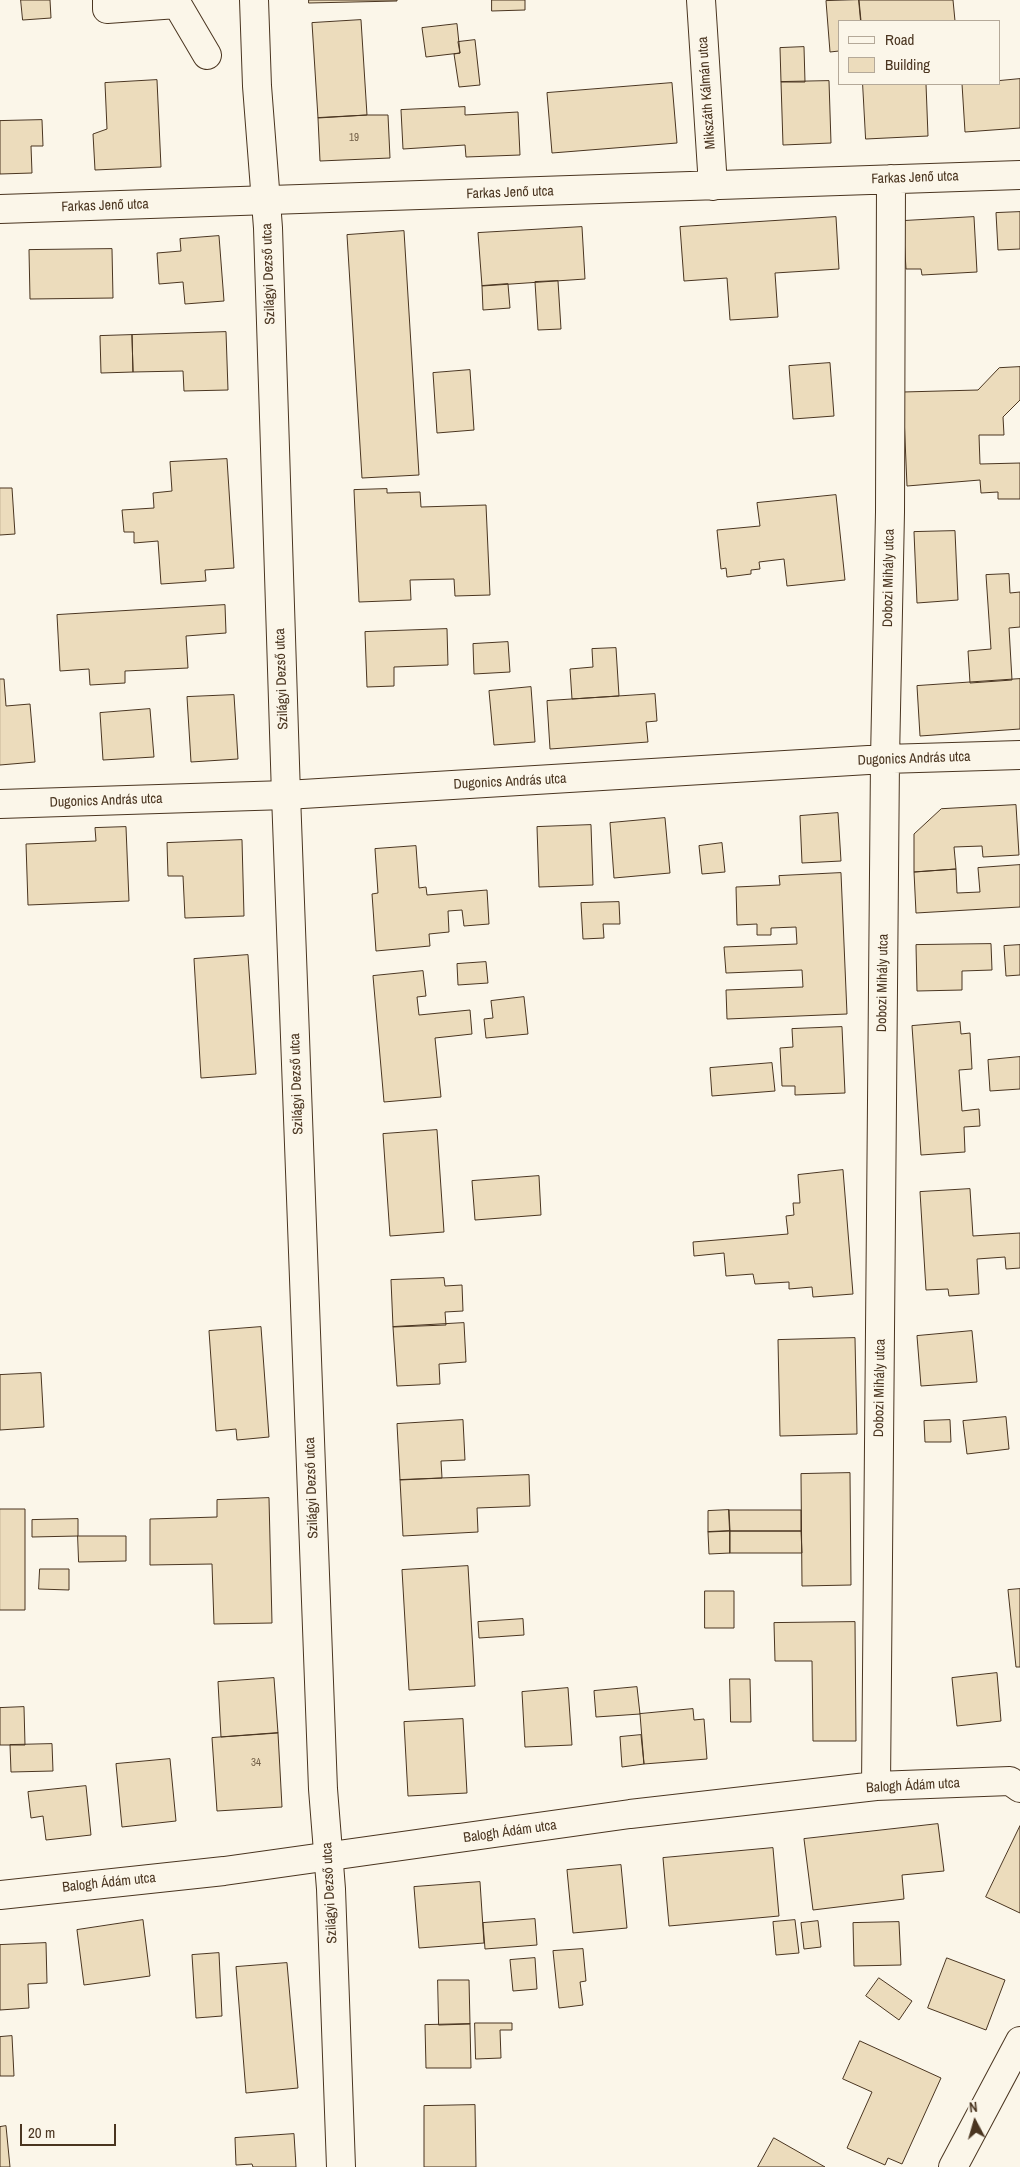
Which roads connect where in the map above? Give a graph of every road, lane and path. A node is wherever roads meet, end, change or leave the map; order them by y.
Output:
1 (106, 0) edge
2 (254, 0) edge
3 (701, 0) edge
4 (185, 10) edge
5 (207, 55) dead end
6 (1020, 175) edge
7 (891, 179) junction
8 (713, 186) junction
9 (266, 201) junction
10 (0, 209) edge
11 (1020, 755) edge
12 (885, 759) junction
13 (286, 795) junction
14 (0, 804) edge
15 (876, 1786) junction
16 (1020, 1788) edge
17 (328, 1857) junction
18 (0, 1895) edge
19 (1020, 2041) edge
20 (340, 2167) edge
21 (953, 2167) edge

1 - 4 street
2 - 9 street, Szilágyi Dezső utca
3 - 8 street, Mikszáth Kálmán utca
4 - 5 street
6 - 7 street, Farkas Jenő utca
7 - 8 street, Farkas Jenő utca
7 - 12 street, Dobozi Mihály utca
8 - 9 street, Farkas Jenő utca
9 - 10 street, Farkas Jenő utca
9 - 13 street, Szilágyi Dezső utca
11 - 12 street, Dugonics András utca
12 - 13 street, Dugonics András utca
12 - 15 street, Dobozi Mihály utca
13 - 14 street, Dugonics András utca
13 - 17 street, Szilágyi Dezső utca
15 - 16 street, Balogh Ádám utca
15 - 17 street, Balogh Ádám utca
17 - 18 street, Balogh Ádám utca
17 - 20 street, Szilágyi Dezső utca
19 - 21 street

